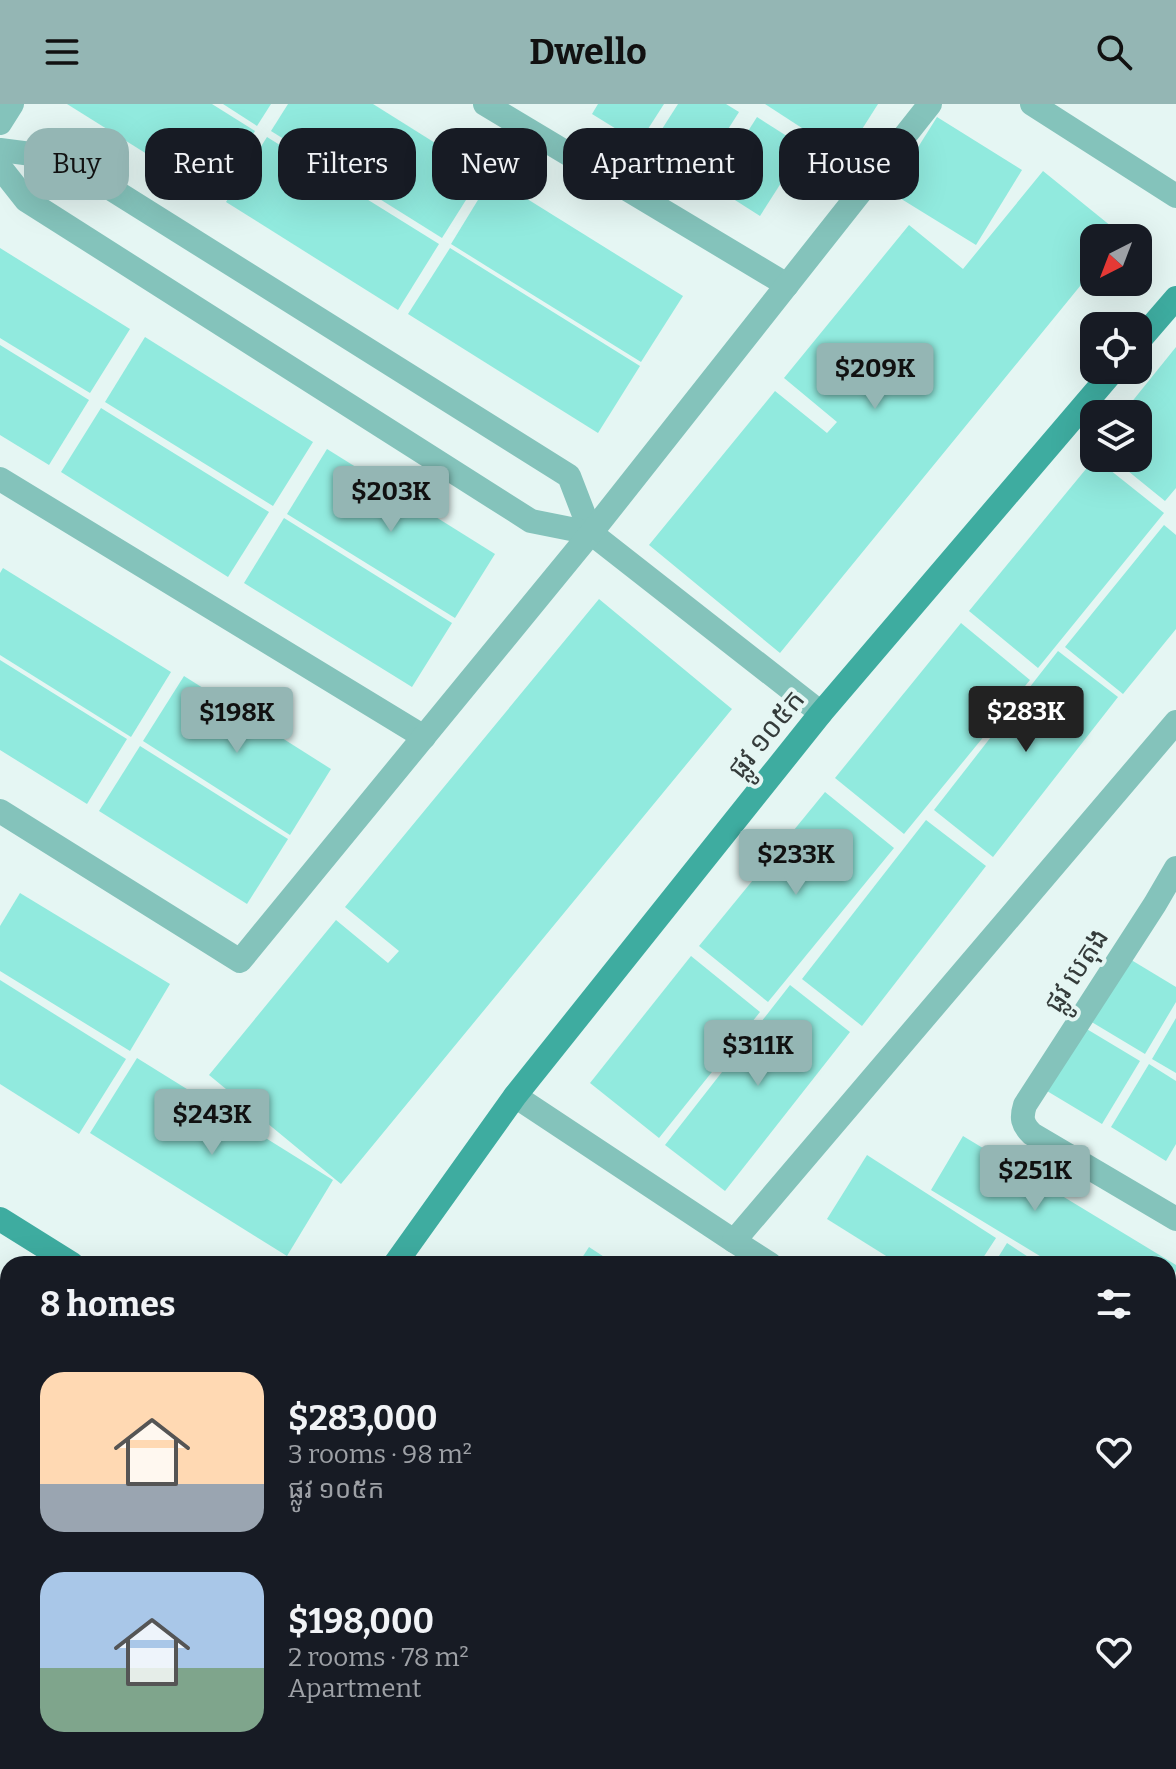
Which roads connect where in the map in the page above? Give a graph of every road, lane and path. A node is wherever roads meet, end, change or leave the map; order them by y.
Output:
1 (12, 104) edge
2 (485, 104) edge
3 (930, 104) edge
4 (1032, 104) edge
5 (0, 123) edge
6 (0, 150) edge
7 (0, 167) edge
8 (1176, 196) edge
9 (787, 285) junction
10 (1176, 298) edge
11 (1152, 326) edge
12 (1102, 384) edge
13 (0, 479) edge
14 (591, 533) junction
15 (821, 713) junction
16 (1176, 722) edge
17 (424, 737) junction
18 (0, 811) edge
19 (1176, 868) edge
20 (1166, 910) edge
21 (515, 1096) junction
22 (0, 1219) edge
23 (1176, 1219) edge
24 (734, 1241) junction
25 (59, 1256) edge
26 (401, 1256) edge
27 (757, 1256) edge
28 (0, 1596) edge
29 (0, 1610) edge

1 - 5 street
2 - 9 street
3 - 9 street
4 - 8 street
6 - 14 street
7 - 14 street
9 - 14 street
10 - 11 main road
12 - 15 main road, ផ្លូវ ១០៥ក
13 - 17 street
14 - 15 street
14 - 17 street
15 - 21 main road, ផ្លូវ ១០៥ក
16 - 24 street
17 - 18 street
19 - 20 street, ផ្លូវ បេតុង
20 - 23 street, ផ្លូវ បេតុង
21 - 24 street
21 - 26 main road, ផ្លូវ ១០៥ក
22 - 25 main road
24 - 27 street
28 - 29 lane

